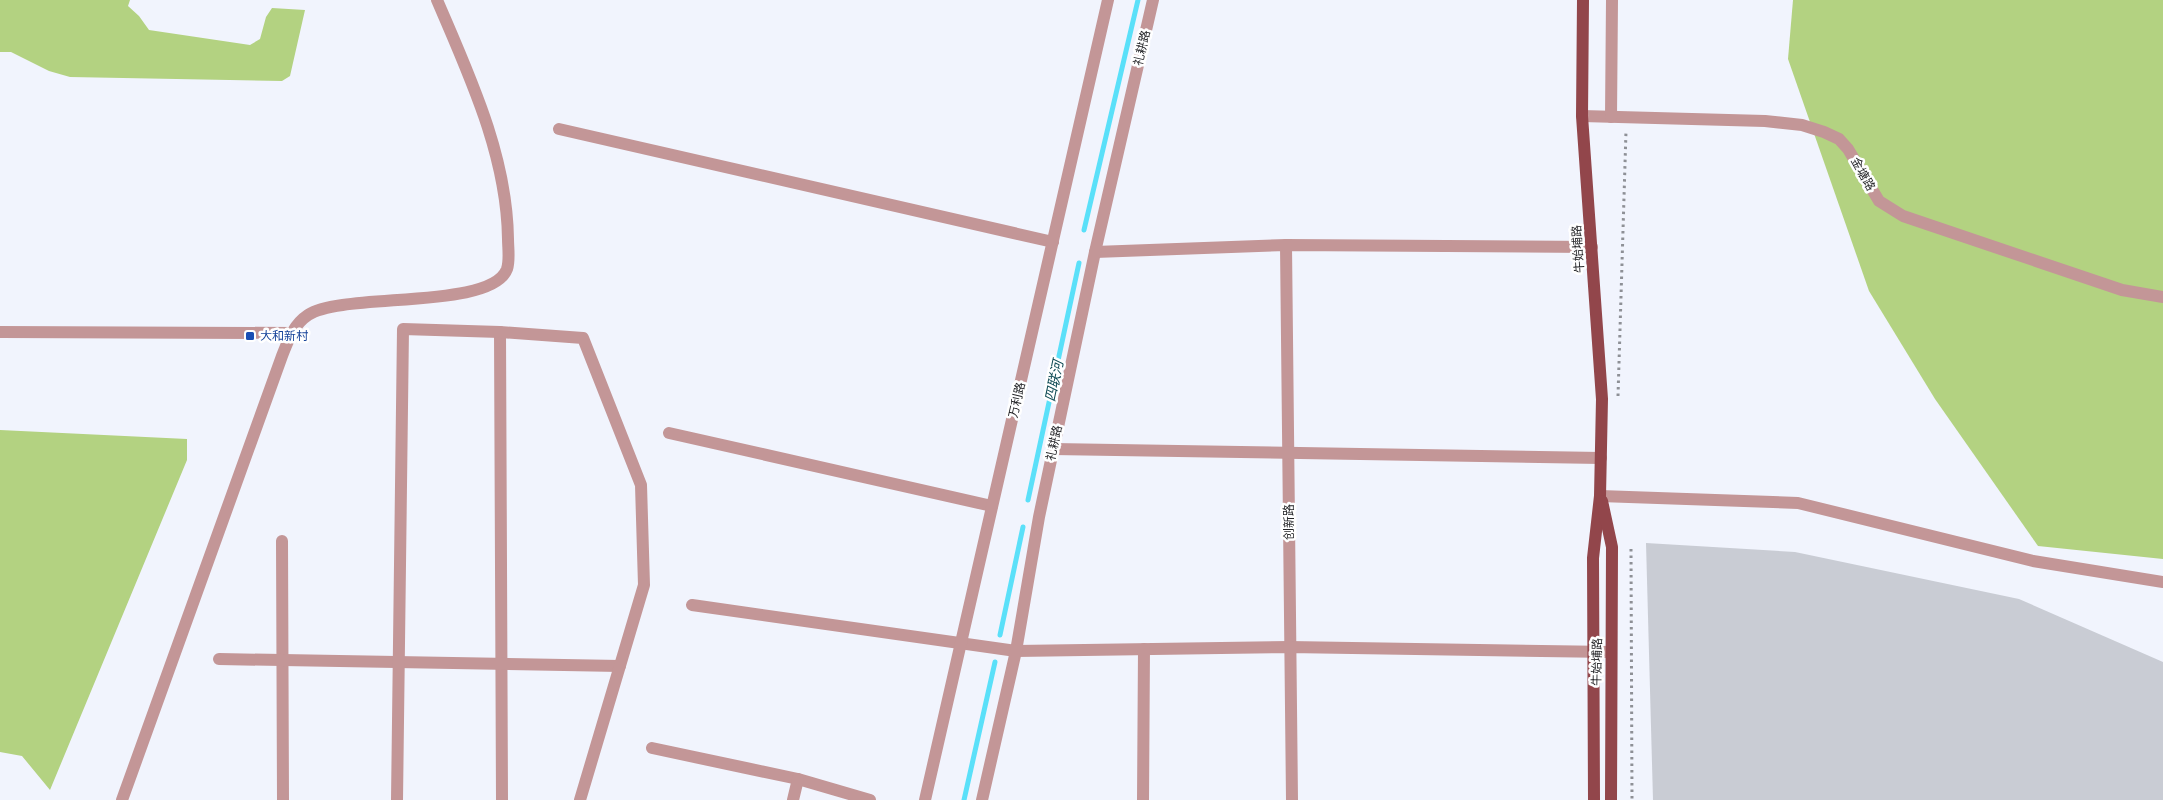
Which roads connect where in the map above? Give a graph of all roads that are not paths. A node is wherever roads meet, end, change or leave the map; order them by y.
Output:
1 (437, 0) edge
2 (1108, 0) edge
3 (1153, 0) edge
4 (1583, 0) edge
5 (1612, 0) edge
6 (1582, 116) junction
7 (1611, 117) junction
8 (559, 128) dead end
9 (1053, 242) junction
10 (1286, 245) junction
11 (1592, 247) junction
12 (1095, 252) junction
13 (2163, 297) edge
14 (0, 332) edge
15 (500, 332) junction
16 (292, 333) junction
17 (669, 433) dead end
18 (1053, 449) junction
19 (1288, 453) junction
20 (1601, 458) junction
21 (1600, 496) junction
22 (992, 506) junction
23 (282, 541) dead end
24 (2163, 582) edge
25 (692, 605) dead end
26 (961, 643) junction
27 (1289, 647) junction
28 (1144, 649) junction
29 (1016, 651) junction
30 (1593, 652) junction
31 (1611, 652) junction
32 (219, 659) dead end
33 (283, 660) junction
34 (399, 662) junction
35 (502, 664) junction
36 (620, 666) junction
37 (652, 748) dead end
38 (798, 778) junction
39 (122, 800) edge
40 (283, 800) edge
41 (397, 800) edge
42 (502, 800) edge
43 (580, 800) edge
44 (793, 800) edge
45 (870, 800) edge
46 (925, 800) edge
47 (982, 800) edge
48 (1143, 800) edge
49 (1292, 800) edge
50 (1594, 800) edge
51 (1611, 800) edge

1 - 16 street
2 - 9 street, 万利路
3 - 12 street, 礼耕路
4 - 6 main road, 牛始埔路
5 - 7 street
6 - 7 street, 金塘路
6 - 11 main road, 牛始埔路
7 - 13 street, 金塘路
8 - 9 street
9 - 22 street, 万利路
10 - 11 street
10 - 12 street
10 - 19 street, 创新路
11 - 20 main road, 牛始埔路
12 - 18 street, 礼耕路
14 - 16 street
15 - 34 street
15 - 35 street
15 - 36 street
16 - 39 street
17 - 22 street
18 - 19 street
18 - 29 street, 礼耕路
19 - 20 street
19 - 27 street, 创新路
20 - 21 main road, 牛始埔路
21 - 24 street
21 - 30 main road, 牛始埔路
21 - 31 main road, 牛始埔路
22 - 26 street, 万利路
23 - 33 street
25 - 26 street
26 - 29 street
26 - 46 street, 万利路
27 - 28 street
27 - 30 street
27 - 49 street, 创新路
28 - 29 street
28 - 48 street
29 - 47 street, 礼耕路
30 - 31 street
30 - 50 main road, 牛始埔路
31 - 51 main road, 牛始埔路
32 - 33 street
33 - 34 street
33 - 40 street
34 - 35 street
34 - 41 street
35 - 36 street
35 - 42 street
36 - 43 street
37 - 38 street
38 - 44 street
38 - 45 street

